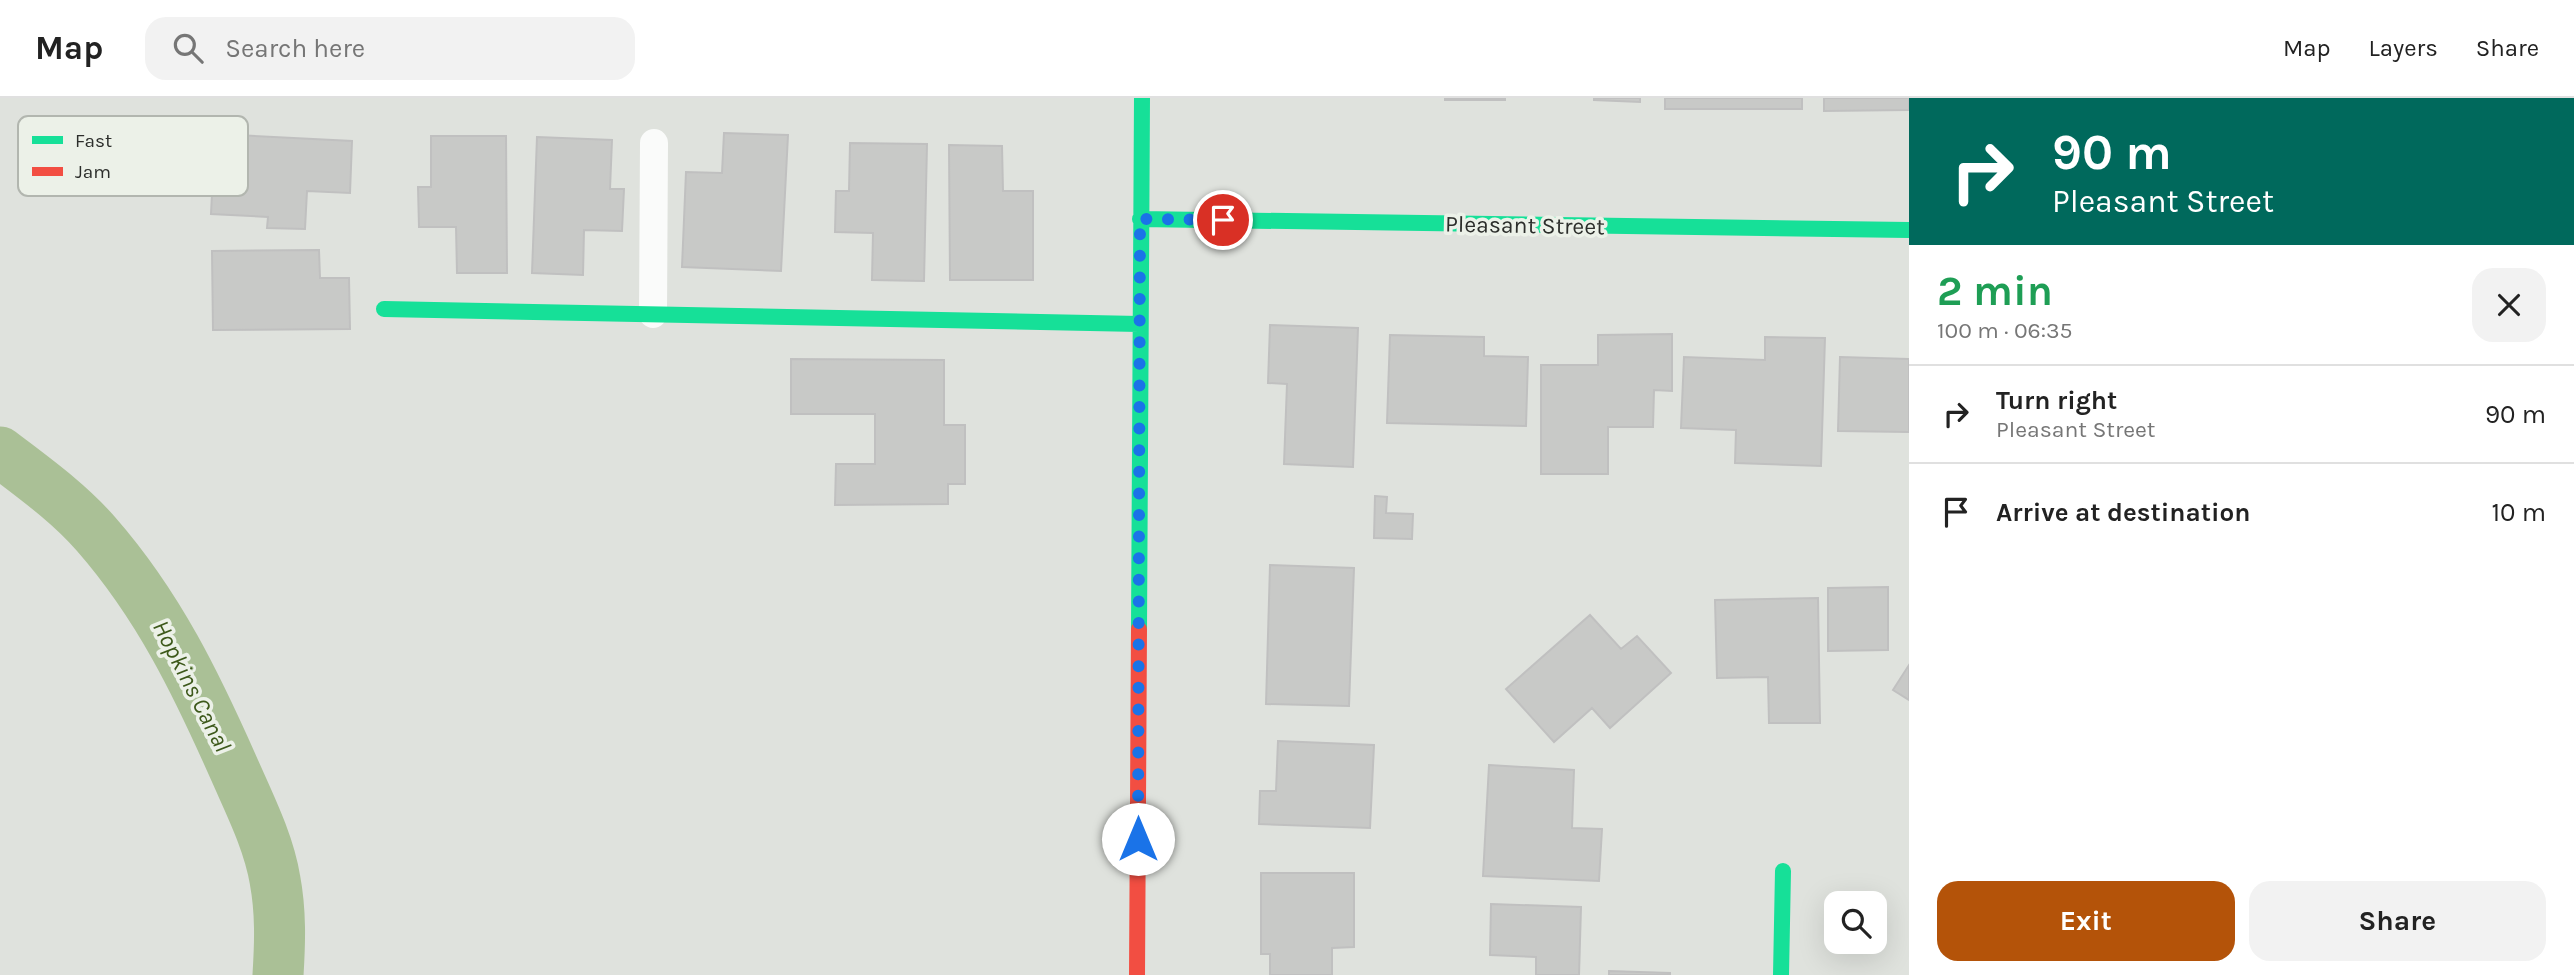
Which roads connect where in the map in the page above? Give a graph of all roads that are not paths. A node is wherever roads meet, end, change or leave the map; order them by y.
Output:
1 (1142, 98) edge
2 (654, 143) dead end
3 (1140, 219) junction
4 (1909, 230) edge
5 (384, 309) dead end
6 (653, 314) junction
7 (1139, 324) junction
8 (1783, 871) dead end
9 (1137, 975) edge
10 (1781, 975) edge

1 - 3 street
2 - 6 lane
3 - 4 street, Pleasant Street
3 - 7 street
5 - 6 street
6 - 7 street
7 - 9 street
8 - 10 street

